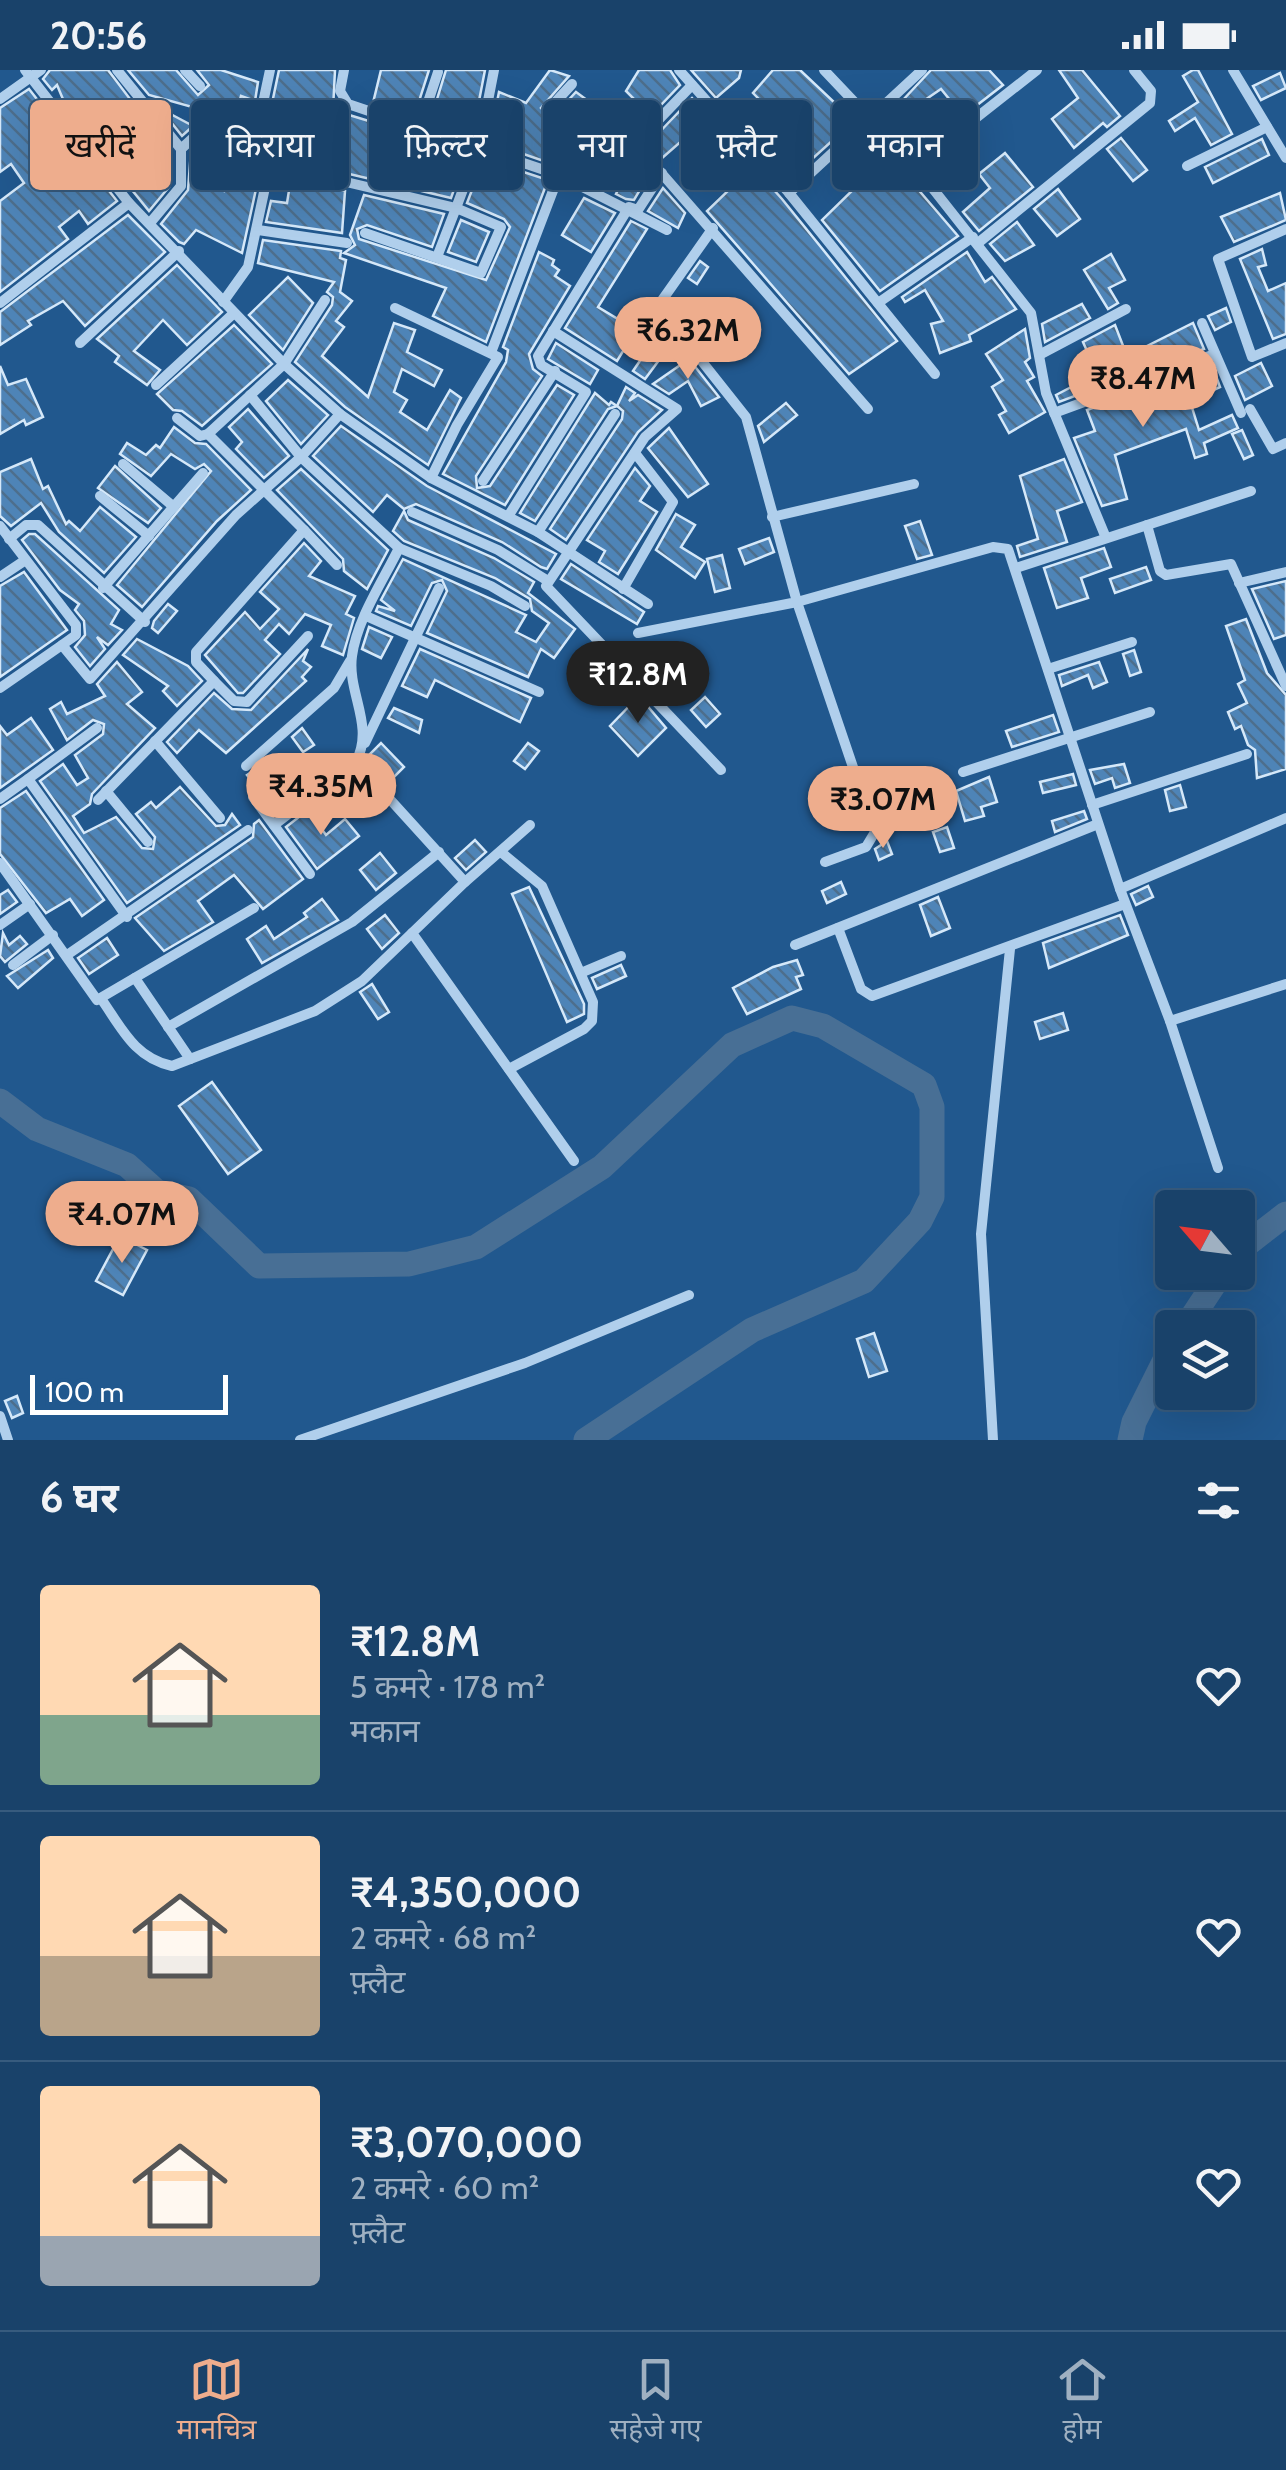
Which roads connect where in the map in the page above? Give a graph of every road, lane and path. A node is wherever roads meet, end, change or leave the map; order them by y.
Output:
1 (40, 70) edge
2 (117, 70) edge
3 (185, 70) edge
4 (270, 70) edge
5 (344, 70) edge
6 (494, 70) edge
7 (679, 70) edge
8 (824, 70) edge
9 (922, 70) edge
10 (1037, 70) edge
11 (1134, 70) edge
12 (1233, 70) edge
13 (438, 72) edge
14 (28, 74) edge
15 (572, 84) dead end
16 (692, 85) junction
17 (200, 86) dead end
18 (0, 99) edge
19 (264, 100) edge
20 (429, 100) edge
21 (488, 100) edge
22 (557, 100) edge
23 (853, 100) edge
24 (888, 100) edge
25 (369, 110) edge
26 (978, 116) edge
27 (1267, 127) junction
28 (191, 140) edge
29 (181, 149) junction
30 (832, 152) edge
31 (1286, 158) edge
32 (1188, 166) dead end
33 (662, 173) junction
34 (349, 183) edge
35 (265, 190) edge
36 (463, 190) edge
37 (555, 190) edge
38 (592, 190) edge
39 (934, 190) edge
40 (789, 193) junction
41 (129, 203) junction
42 (629, 207) junction
43 (456, 208) junction
44 (150, 224) junction
45 (713, 228) junction
46 (258, 230) junction
47 (667, 230) dead end
48 (1283, 231) edge
49 (365, 233) dead end
50 (975, 240) junction
51 (347, 243) dead end
52 (1286, 246) edge
53 (178, 250) junction
54 (436, 257) junction
55 (324, 300) dead end
56 (224, 302) junction
57 (0, 303) edge
58 (878, 304) junction
59 (395, 308) dead end
60 (1126, 309) dead end
61 (234, 313) junction
62 (1202, 323) dead end
63 (553, 331) junction
64 (80, 342) dead end
65 (1286, 344) edge
66 (492, 350) junction
67 (1041, 354) junction
68 (1215, 354) junction
69 (284, 364) junction
70 (555, 371) junction
71 (935, 374) dead end
72 (156, 385) dead end
73 (250, 395) junction
74 (868, 409) dead end
75 (340, 414) junction
76 (614, 414) dead end
77 (1054, 414) junction
78 (176, 418) dead end
79 (208, 434) junction
80 (1286, 444) edge
81 (635, 452) junction
82 (301, 457) junction
83 (123, 464) dead end
84 (203, 473) dead end
85 (431, 478) junction
86 (483, 481) dead end
87 (914, 484) dead end
88 (1251, 490) dead end
89 (262, 491) junction
90 (100, 496) dead end
91 (174, 507) junction
92 (412, 512) dead end
93 (508, 515) junction
94 (772, 517) junction
95 (1147, 525) junction
96 (0, 526) edge
97 (304, 530) junction
98 (538, 532) junction
99 (149, 536) junction
100 (1106, 538) junction
101 (8, 539) junction
102 (399, 548) junction
103 (569, 552) junction
104 (24, 561) junction
105 (337, 565) dead end
106 (1016, 568) junction
107 (1286, 572) edge
108 (0, 577) edge
109 (548, 580) junction
110 (1239, 583) junction
111 (104, 588) junction
112 (439, 588) dead end
113 (624, 590) junction
114 (797, 602) junction
115 (648, 604) dead end
116 (525, 606) dead end
117 (366, 616) junction
118 (145, 622) junction
119 (638, 633) dead end
120 (308, 636) dead end
121 (418, 637) junction
122 (1132, 642) dead end
123 (62, 645) junction
124 (351, 658) junction
125 (1048, 669) junction
126 (214, 682) junction
127 (1286, 686) edge
128 (0, 688) edge
129 (539, 692) dead end
130 (1150, 712) dead end
131 (97, 728) dead end
132 (1070, 736) junction
133 (155, 741) junction
134 (365, 743) junction
135 (1247, 754) dead end
136 (356, 762) junction
137 (246, 766) dead end
138 (721, 770) dead end
139 (963, 772) dead end
140 (28, 779) junction
141 (253, 798) dead end
142 (0, 799) edge
143 (1092, 805) junction
144 (220, 818) dead end
145 (1286, 818) edge
146 (1098, 824) junction
147 (274, 825) junction
148 (530, 825) dead end
149 (248, 830) dead end
150 (148, 842) dead end
151 (439, 852) junction
152 (502, 853) junction
153 (824, 862) dead end
154 (0, 864) edge
155 (310, 874) dead end
156 (466, 882) junction
157 (1120, 889) junction
158 (30, 904) junction
159 (1125, 904) junction
160 (254, 908) dead end
161 (126, 917) junction
162 (0, 926) edge
163 (838, 928) junction
164 (412, 933) junction
165 (53, 935) junction
166 (796, 946) dead end
167 (1010, 948) junction
168 (67, 955) junction
169 (621, 956) dead end
170 (13, 965) dead end
171 (582, 972) junction
172 (135, 978) junction
173 (1286, 984) edge
174 (102, 1000) junction
175 (1170, 1021) junction
176 (168, 1027) junction
177 (190, 1060) junction
178 (509, 1069) junction
179 (574, 1161) dead end
180 (1218, 1168) dead end
181 (689, 1295) dead end
182 (0, 1416) edge
183 (8, 1440) edge
184 (300, 1440) edge
185 (993, 1440) edge

1 - 14 street
2 - 29 street
3 - 17 street
4 - 19 street
5 - 25 street
6 - 21 street
7 - 16 street
8 - 23 street
9 - 24 street
10 - 26 street
11 - 50 street
12 - 27 street
13 - 20 street
14 - 18 street
14 - 41 street
15 - 22 street
16 - 33 street
16 - 40 street
27 - 31 street
27 - 32 street
28 - 29 street
29 - 44 street
30 - 40 street
33 - 42 street
33 - 45 street
34 - 43 street
35 - 46 street
36 - 43 street
37 - 66 street
38 - 42 street
39 - 50 street
40 - 58 street
41 - 44 street
41 - 57 street
42 - 47 street
42 - 63 street
43 - 54 street
43 - 54 street
44 - 53 street
45 - 74 street
45 - 94 street
46 - 51 street
46 - 56 street
48 - 52 street
48 - 65 street
49 - 54 street
50 - 58 street
50 - 67 street
53 - 56 street
53 - 64 street
55 - 69 street
56 - 61 street
58 - 71 street
59 - 66 street
60 - 67 street
61 - 69 street
61 - 72 street
62 - 68 street
63 - 70 street
63 - 81 street
66 - 85 street
67 - 77 street
68 - 77 street
68 - 80 street
69 - 73 street
69 - 75 street
70 - 86 street
70 - 93 street
73 - 79 street
73 - 82 street
75 - 82 street
75 - 85 street
76 - 98 street
77 - 100 street
78 - 79 street
79 - 89 street
81 - 103 street
81 - 113 street
82 - 89 street
82 - 102 street
83 - 91 street
84 - 91 street
85 - 93 street
87 - 94 street
88 - 95 street
89 - 97 street
89 - 118 street
90 - 99 street
91 - 99 street
92 - 109 street
93 - 98 street
94 - 114 street
95 - 100 street
95 - 110 street
96 - 101 street
97 - 105 street
97 - 126 street
98 - 103 street
99 - 111 street
100 - 106 street
101 - 104 street
101 - 111 street
102 - 116 street
102 - 117 street
103 - 109 street
103 - 113 street
104 - 108 street
104 - 123 street
106 - 114 street
106 - 125 street
107 - 110 street
109 - 138 street
110 - 127 street
111 - 118 street
112 - 121 street
113 - 115 street
114 - 119 street
114 - 153 street
117 - 121 street
117 - 124 street
118 - 123 street
120 - 126 street
121 - 129 street
121 - 134 street
122 - 125 street
123 - 128 street
124 - 134 street
124 - 137 street
125 - 132 street
126 - 133 street
130 - 132 street
131 - 140 street
132 - 139 street
132 - 143 street
133 - 144 street
133 - 150 street
134 - 136 street
135 - 143 street
136 - 147 street
136 - 151 street
140 - 142 street
140 - 161 street
141 - 147 street
143 - 146 street
145 - 157 street
146 - 157 street
146 - 163 street
147 - 155 street
148 - 152 street
149 - 161 street
151 - 156 street
151 - 176 street
152 - 156 street
152 - 171 street
154 - 158 street
156 - 164 street
157 - 159 street
158 - 162 street
158 - 165 street
159 - 167 street
159 - 175 street
160 - 172 street
161 - 168 street
163 - 166 street
163 - 167 street
164 - 177 street
164 - 178 street
165 - 168 street
165 - 170 street
167 - 185 street
168 - 174 street
169 - 171 street
171 - 178 street
172 - 174 street
172 - 176 street
173 - 175 street
174 - 177 street
175 - 180 street
176 - 177 street
178 - 179 street
181 - 184 street
182 - 183 street

